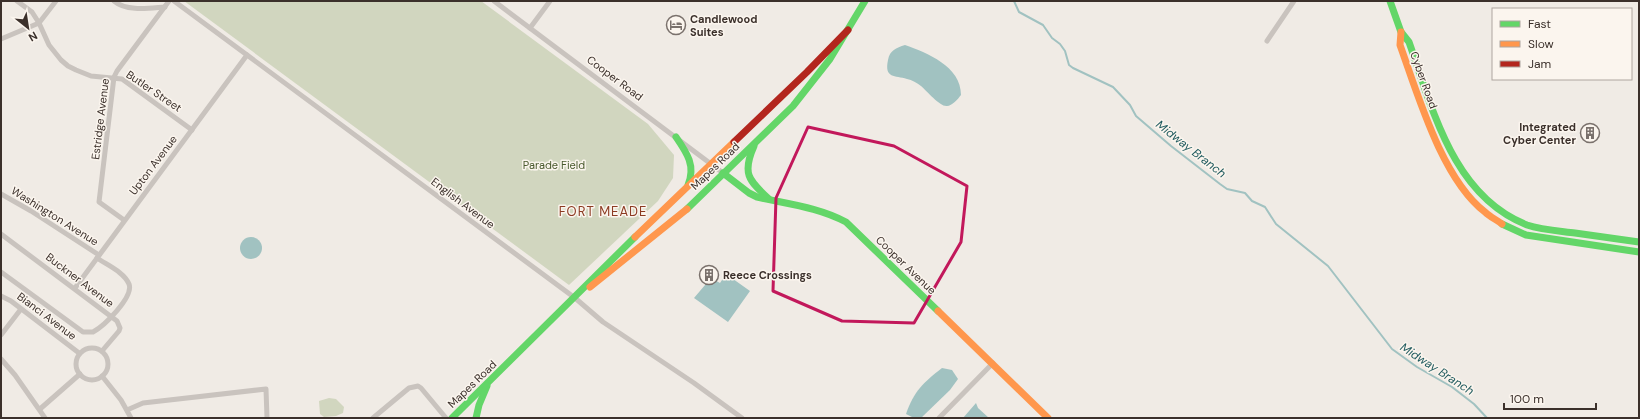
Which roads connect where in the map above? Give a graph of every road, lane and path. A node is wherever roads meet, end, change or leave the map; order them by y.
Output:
1 (17, 1) edge
2 (56, 1) edge
3 (114, 1) edge
4 (169, 1) edge
5 (174, 1) edge
6 (494, 1) edge
7 (550, 1) edge
8 (865, 1) edge
9 (1294, 1) edge
10 (1390, 1) edge
11 (165, 7) junction
12 (39, 23) junction
13 (530, 28) junction
14 (848, 30) junction
15 (1401, 32) junction
16 (1, 39) edge
17 (1267, 41) dead end
18 (247, 55) junction
19 (114, 77) junction
20 (192, 130) junction
21 (676, 137) junction
22 (756, 142) junction
23 (712, 164) junction
24 (723, 173) junction
25 (686, 188) junction
26 (1, 194) edge
27 (771, 200) junction
28 (124, 220) junction
29 (1, 234) edge
30 (1639, 242) edge
31 (1639, 252) edge
32 (98, 257) junction
33 (1, 272) edge
34 (75, 288) junction
35 (1, 296) edge
36 (575, 298) junction
37 (21, 309) junction
38 (112, 317) junction
39 (1, 336) edge
40 (102, 351) junction
41 (79, 353) junction
42 (1, 359) edge
43 (993, 363) junction
44 (80, 374) junction
45 (102, 376) junction
46 (488, 383) junction
47 (40, 409) junction
48 (127, 410) junction
49 (46, 418) edge
50 (131, 418) edge
51 (267, 418) edge
52 (373, 418) edge
53 (446, 418) edge
54 (452, 418) edge
55 (476, 418) edge
56 (742, 418) edge
57 (939, 418) edge
58 (1048, 418) edge

1 - 12 street, Butler Street
2 - 12 street
3 - 11 street
4 - 11 street, Estridge Avenue
5 - 18 street, English Avenue
6 - 13 street, Cooper Road
7 - 13 street
8 - 14 street, Mapes Road
9 - 17 street
10 - 15 street
11 - 19 street, Estridge Avenue
12 - 16 street
12 - 19 street, Butler Street
13 - 21 street, Cooper Road
14 - 22 street, Mapes Road
14 - 23 street, Mapes Road
15 - 30 street, Cyber Road
15 - 31 street, Cyber Road
18 - 20 street, Upton Avenue
18 - 36 street, English Avenue
19 - 20 street, Butler Street
19 - 28 street, Estridge Avenue
20 - 28 street, Upton Avenue
21 - 23 street, Cooper Road
21 - 25 street
22 - 24 street, Mapes Road
22 - 27 street
23 - 24 street, Cooper Road
23 - 25 street, Mapes Road
24 - 27 street, Cooper Avenue
24 - 36 street, Mapes Road
25 - 36 street, Mapes Road
26 - 32 street, Washington Avenue
27 - 43 street, Cooper Avenue
28 - 32 street, Upton Avenue
29 - 34 street, Buckner Avenue
32 - 34 street, Upton Avenue
32 - 38 street, Washington Avenue
33 - 38 street, Washington Avenue
34 - 38 street, Buckner Avenue
35 - 37 street, Bianci Avenue
36 - 46 street, Mapes Road
36 - 56 street, English Avenue
37 - 39 street
37 - 41 street, Bianci Avenue
38 - 40 street, Buckner Avenue
40 - 41 street, Bianci Avenue
40 - 45 street
41 - 44 street, Bianci Avenue
42 - 47 street
43 - 57 street
43 - 58 street, Cooper Avenue
44 - 45 street
44 - 47 street
45 - 48 street
46 - 54 street, Mapes Road
46 - 55 street
47 - 49 street
48 - 50 street
48 - 51 street
52 - 53 street

